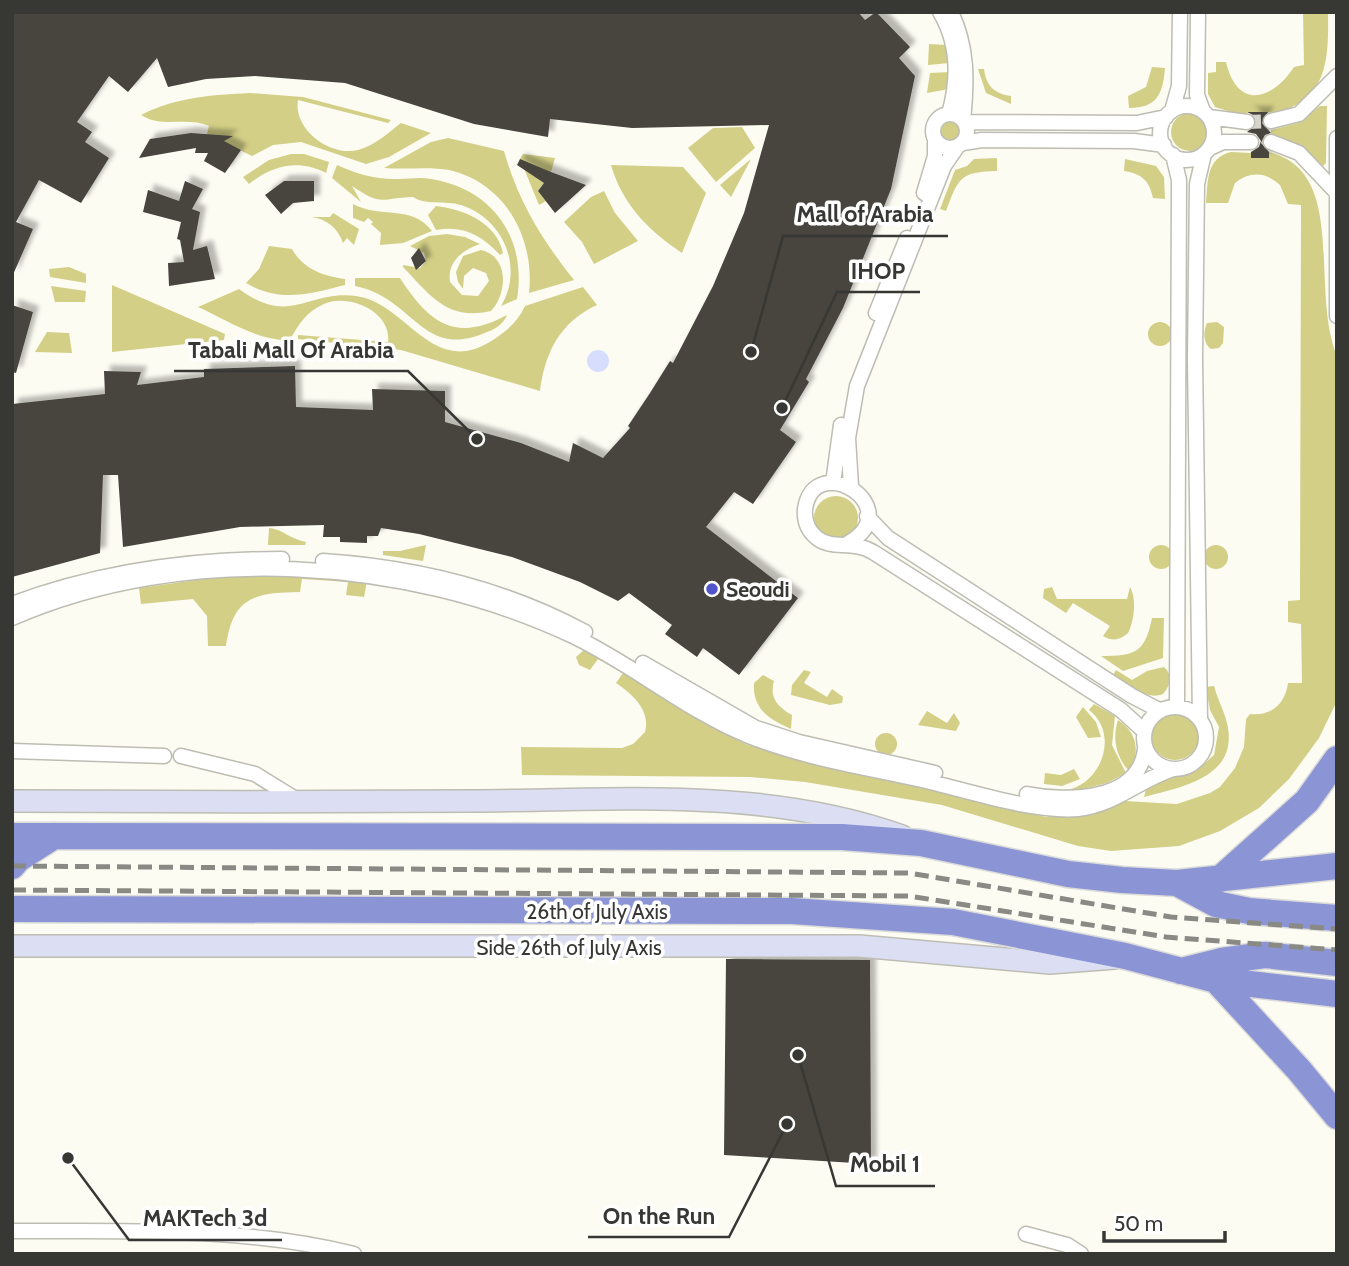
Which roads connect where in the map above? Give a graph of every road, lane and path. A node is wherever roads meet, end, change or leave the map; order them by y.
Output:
1 (940, 12) edge
2 (951, 12) edge
3 (1180, 12) edge
4 (1198, 12) edge
5 (1337, 76) edge
6 (1169, 114) junction
7 (1206, 114) junction
8 (959, 119) junction
9 (1271, 121) tunnel mouth
10 (1247, 122) tunnel mouth
11 (1337, 138) edge
12 (935, 140) junction
13 (1251, 142) dead end
14 (1270, 142) dead end
15 (960, 145) junction
16 (1168, 150) junction
17 (1207, 151) junction
18 (1336, 192) edge
19 (1337, 316) edge
20 (833, 482) junction
21 (851, 486) junction
22 (867, 516) junction
23 (848, 543) junction
24 (12, 604) edge
25 (12, 618) edge
26 (1177, 706) junction
27 (1159, 710) junction
28 (1200, 719) junction
29 (1144, 731) junction
30 (1145, 749) junction
31 (12, 751) edge
32 (164, 755) dead end
33 (181, 756) dead end
34 (1337, 759) edge
35 (1173, 769) junction
36 (12, 801) edge
37 (301, 802) junction
38 (12, 836) edge
39 (54, 836) junction
40 (921, 843) junction
41 (12, 866) edge
42 (1337, 866) edge
43 (1220, 879) junction
44 (1177, 883) junction
45 (12, 891) edge
46 (23, 909) edge
47 (1337, 918) edge
48 (12, 946) edge
49 (1125, 956) junction
50 (1337, 963) edge
51 (1176, 972) junction
52 (1216, 981) junction
53 (1337, 994) edge
54 (1337, 1116) edge
55 (12, 1231) edge
56 (1026, 1234) dead end
57 (323, 1250) edge
58 (354, 1254) edge
59 (1082, 1254) edge

1 - 8 street
2 - 8 street
3 - 6 street
4 - 7 street
5 - 9 street
6 - 7 street
6 - 8 street
6 - 16 street
7 - 10 street
7 - 17 street
8 - 12 street
8 - 15 street
11 - 18 street
12 - 15 street
12 - 20 street
13 - 17 street
14 - 18 street
15 - 16 street
15 - 21 street
16 - 17 street
16 - 26 street
17 - 28 street
18 - 19 street
20 - 21 street
20 - 23 street
21 - 22 street
22 - 23 street
22 - 27 street
23 - 29 street
24 - 30 street
25 - 35 street
26 - 27 street
26 - 28 street
27 - 29 street
28 - 35 street
29 - 30 street
30 - 35 street
31 - 32 street
33 - 37 street
34 - 43 highway
36 - 37 main road
37 - 40 main road
38 - 39 highway
39 - 40 highway
39 - 41 highway
40 - 44 highway
42 - 43 highway
43 - 44 highway
44 - 47 highway
45 - 46 highway
46 - 49 highway, 26th of July Axis
48 - 49 main road, Side 26th of July Axis
49 - 51 highway, 26th of July Axis
50 - 51 highway
51 - 52 highway, 26th of July Axis
52 - 53 highway, 26th of July Axis
52 - 54 highway
55 - 57 street
56 - 59 street
57 - 58 street

